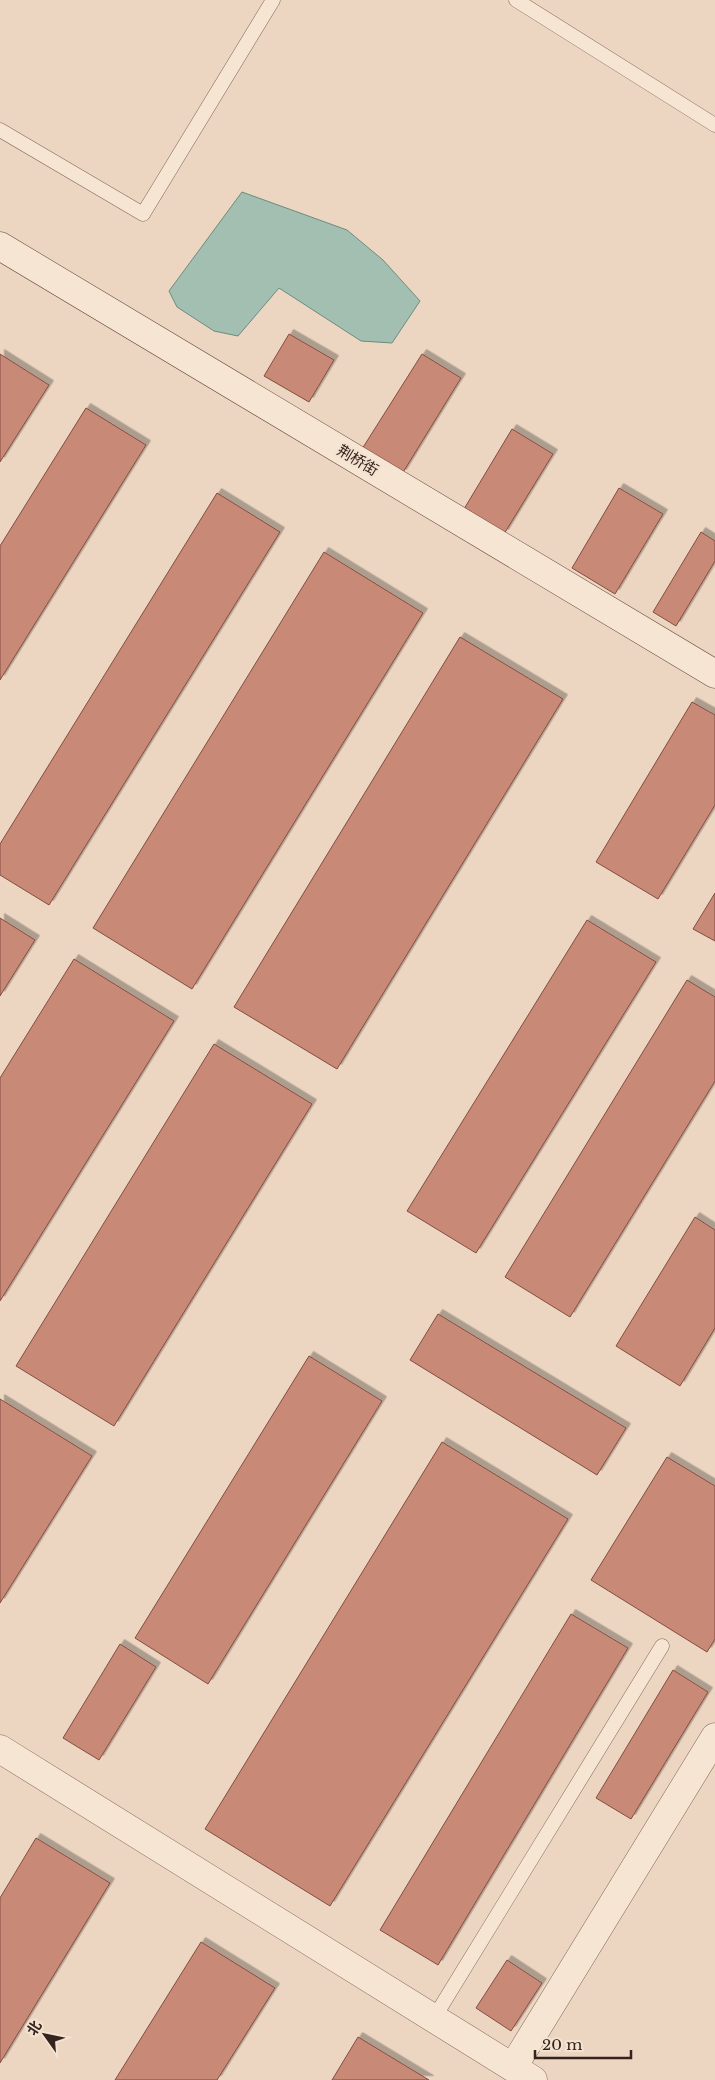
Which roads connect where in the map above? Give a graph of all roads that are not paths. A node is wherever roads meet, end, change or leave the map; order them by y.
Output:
1 (272, 0) edge
2 (516, 0) edge
3 (715, 125) edge
4 (0, 130) edge
5 (0, 246) edge
6 (715, 674) edge
7 (662, 1646) dead end
8 (715, 1737) edge
9 (0, 1749) edge
10 (434, 2018) junction
11 (523, 2074) edge

1 - 4 lane
2 - 3 lane
5 - 6 street, 荆桥街
7 - 10 lane
8 - 11 street
9 - 10 street
10 - 11 street

